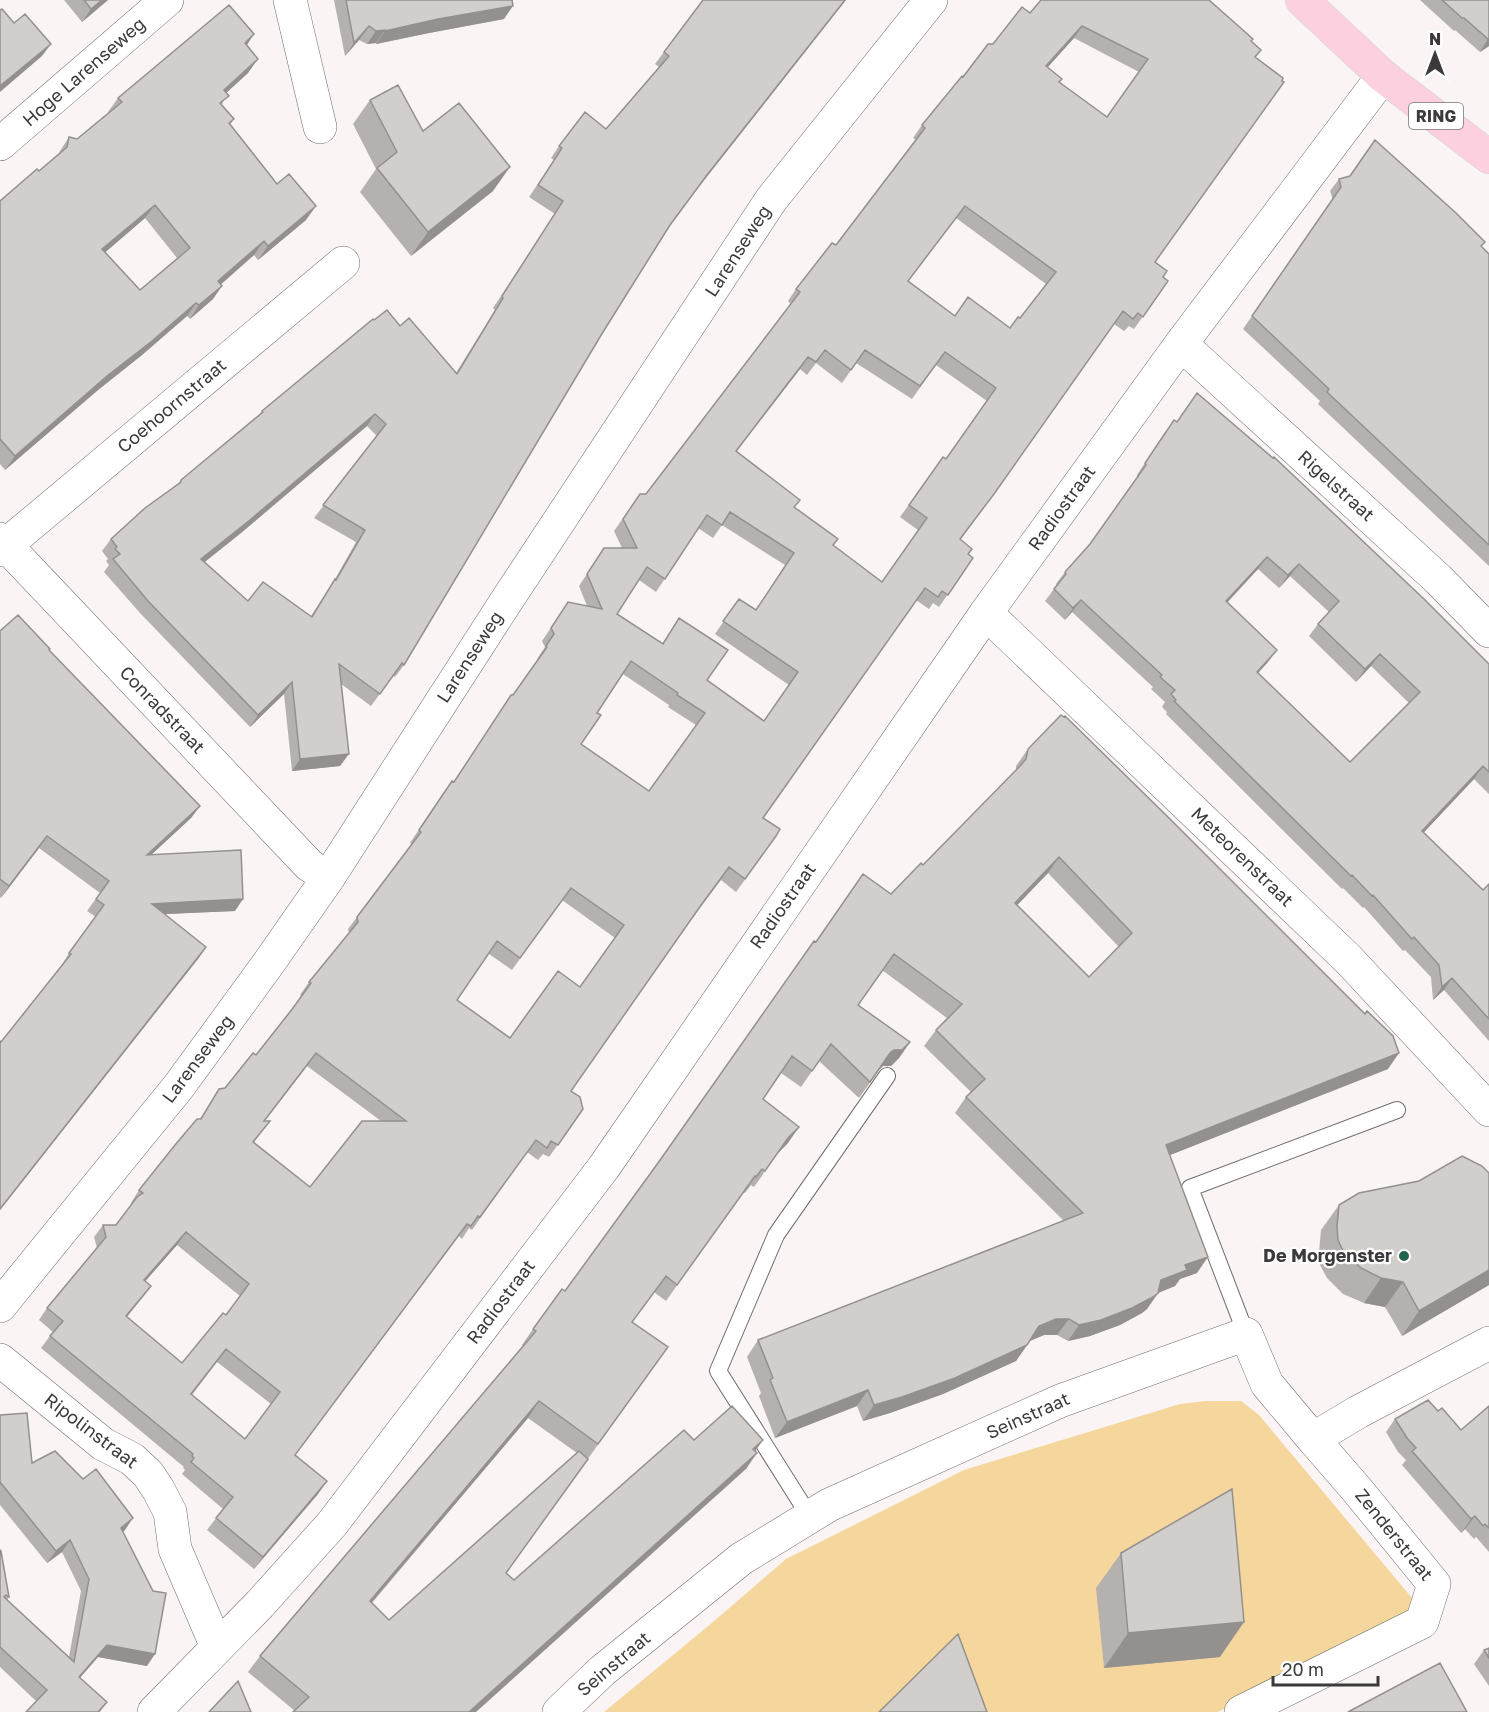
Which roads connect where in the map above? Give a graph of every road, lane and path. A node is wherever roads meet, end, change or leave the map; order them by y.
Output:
1 (167, 0) edge
2 (290, 0) edge
3 (931, 0) edge
4 (1302, 0) edge
5 (1383, 76) junction
6 (320, 127) dead end
7 (0, 144) edge
8 (1489, 156) edge
9 (344, 263) dead end
10 (1181, 344) junction
11 (2, 544) edge
12 (986, 613) junction
13 (1489, 631) edge
14 (328, 878) junction
15 (887, 1076) edge
16 (1397, 1110) dead end
17 (1489, 1110) edge
18 (0, 1306) edge
19 (1246, 1334) junction
20 (1489, 1343) edge
21 (0, 1360) edge
22 (1313, 1439) junction
23 (810, 1517) junction
24 (217, 1647) junction
25 (154, 1712) edge
26 (559, 1712) edge
27 (1241, 1712) edge

1 - 7 street, Hoge Larenseweg
2 - 6 street
3 - 14 street, Larenseweg
4 - 5 main road, RING
5 - 8 main road, RING
5 - 10 street, Radiostraat
9 - 11 street, Coehoornstraat
10 - 12 street, Radiostraat
10 - 13 street, Rigelstraat
11 - 14 street, Conradstraat
12 - 17 street, Meteorenstraat
12 - 24 street, Radiostraat
14 - 18 street, Larenseweg
15 - 23 lane
16 - 19 lane
19 - 22 street
19 - 23 street, Seinstraat
20 - 22 street
21 - 24 street, Ripolinstraat
22 - 27 street, Zenderstraat
23 - 26 street, Seinstraat
24 - 25 street, Radiostraat

